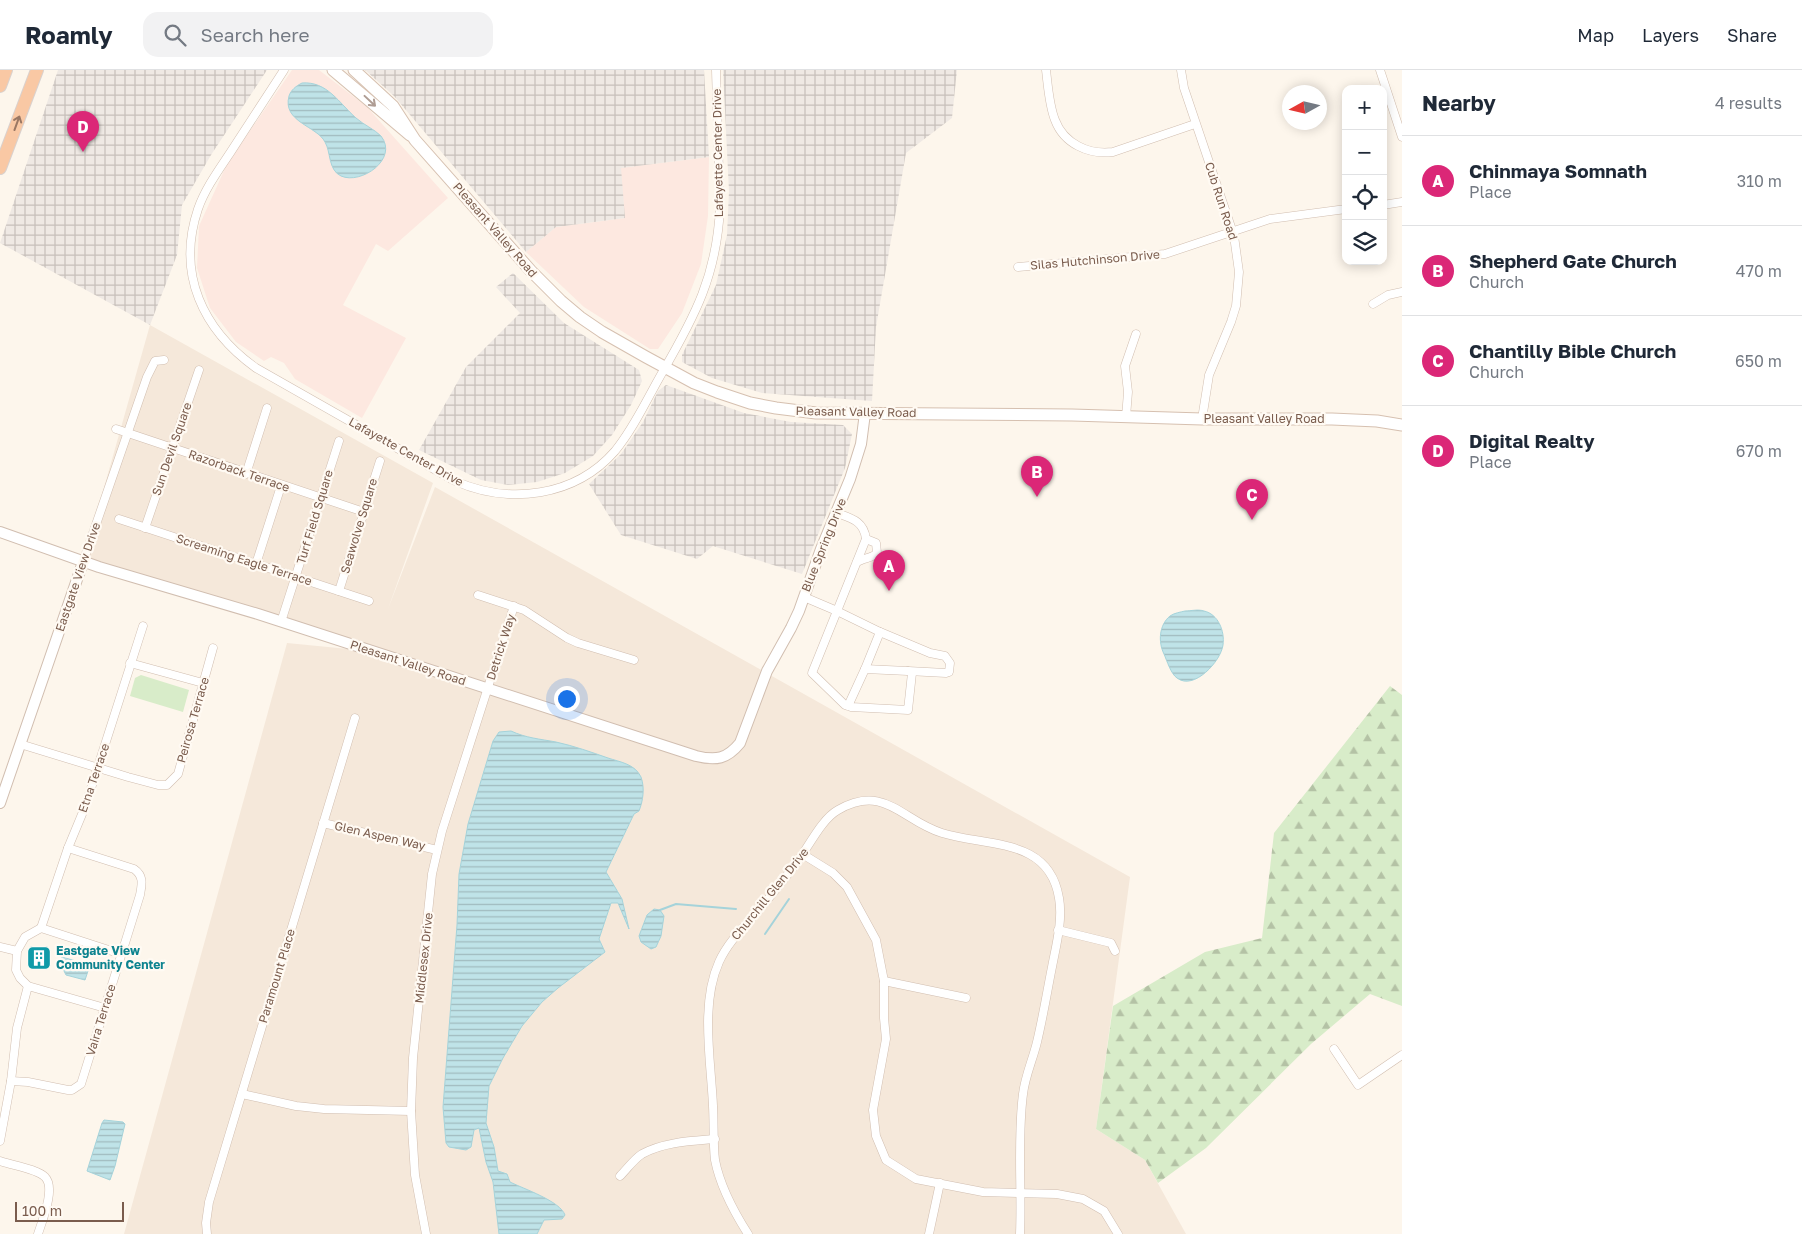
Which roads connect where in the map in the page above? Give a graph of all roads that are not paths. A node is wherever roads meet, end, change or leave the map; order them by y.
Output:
1 (6, 70) edge
2 (36, 70) edge
3 (284, 70) edge
4 (333, 70) edge
5 (354, 70) edge
6 (716, 70) edge
7 (1046, 70) edge
8 (1181, 70) edge
9 (1380, 70) edge
10 (0, 86) edge
11 (1195, 124) junction
12 (1402, 136) edge
13 (416, 140) junction
14 (0, 168) edge
15 (1402, 202) edge
16 (1387, 204) edge
17 (1342, 210) edge
18 (1232, 231) junction
19 (1018, 268) dead end
20 (1402, 292) edge
21 (1373, 304) dead end
22 (1136, 334) dead end
23 (164, 360) dead end
24 (665, 368) junction
25 (199, 370) dead end
26 (267, 408) dead end
27 (865, 413) junction
28 (1126, 417) junction
29 (1202, 419) junction
30 (1402, 425) edge
31 (116, 429) dead end
32 (128, 433) junction
33 (339, 441) dead end
34 (172, 448) junction
35 (380, 461) dead end
36 (246, 474) junction
37 (281, 486) junction
38 (322, 498) junction
39 (364, 512) junction
40 (837, 513) junction
41 (119, 520) dead end
42 (145, 528) junction
43 (0, 532) edge
44 (866, 539) junction
45 (83, 562) junction
46 (857, 562) junction
47 (256, 564) junction
48 (297, 577) junction
49 (340, 592) junction
50 (478, 595) dead end
51 (804, 597) junction
52 (369, 601) dead end
53 (514, 606) junction
54 (837, 611) junction
55 (281, 622) junction
56 (143, 626) dead end
57 (880, 632) junction
58 (213, 648) dead end
59 (634, 660) dead end
60 (130, 663) junction
61 (864, 669) junction
62 (767, 671) joint
63 (908, 671) junction
64 (203, 683) junction
65 (487, 689) junction
66 (848, 706) junction
67 (355, 718) dead end
68 (20, 744) junction
69 (97, 768) junction
70 (0, 803) edge
71 (323, 823) junction
72 (68, 848) junction
73 (437, 850) junction
74 (804, 855) junction
75 (41, 928) junction
76 (1058, 930) junction
77 (0, 947) edge
78 (17, 951) junction
79 (1115, 951) dead end
80 (121, 954) junction
81 (884, 981) junction
82 (28, 986) junction
83 (966, 998) dead end
84 (105, 1008) junction
85 (1334, 1049) dead end
86 (1402, 1055) edge
87 (11, 1081) junction
88 (242, 1094) junction
89 (411, 1111) junction
90 (715, 1139) junction
91 (0, 1141) edge
92 (0, 1162) edge
93 (620, 1176) dead end
94 (940, 1183) junction
95 (1021, 1192) junction
96 (38, 1234) edge
97 (206, 1234) edge
98 (426, 1234) edge
99 (748, 1234) edge
100 (929, 1234) edge
101 (1020, 1234) edge
102 (1118, 1234) edge

1 - 10 highway
14 -> 2 highway
3 - 24 street, Lafayette Center Drive
4 -> 13 main road, Pleasant Valley Road
5 - 13 main road, Pleasant Valley Road
6 - 24 street, Lafayette Center Drive
7 - 11 street
8 - 11 street, Cub Run Road
9 - 12 street
11 - 18 street, Cub Run Road
13 - 24 main road, Pleasant Valley Road
15 - 16 street
17 - 18 street, Silas Hutchinson Drive
18 - 19 street, Silas Hutchinson Drive
18 - 29 street, Cub Run Road
20 - 21 street
22 - 28 street
23 - 32 street, Eastgate View Drive
24 - 27 main road, Pleasant Valley Road
25 - 34 street, Sun Devil Square
26 - 36 street
27 - 28 main road, Pleasant Valley Road
27 - 40 street, Blue Spring Drive
28 - 29 main road, Pleasant Valley Road
29 - 30 main road, Pleasant Valley Road
31 - 32 street, Razorback Terrace
32 - 34 street, Razorback Terrace
32 - 45 street, Eastgate View Drive
33 - 38 street, Turf Field Square
34 - 36 street, Razorback Terrace
34 - 42 street, Sun Devil Square
35 - 39 street, Seawolve Square
36 - 37 street, Razorback Terrace
37 - 38 street, Razorback Terrace
37 - 47 street
38 - 39 street, Razorback Terrace
38 - 48 street, Turf Field Square
39 - 49 street, Seawolve Square
40 - 44 street
40 - 51 street, Blue Spring Drive
41 - 42 street, Screaming Eagle Terrace
42 - 47 street, Screaming Eagle Terrace
43 - 45 street, Pleasant Valley Road
44 - 46 street
44 - 46 street
45 - 55 street, Pleasant Valley Road
45 - 68 street, Eastgate View Drive
46 - 54 street
47 - 48 street, Screaming Eagle Terrace
48 - 49 street, Screaming Eagle Terrace
48 - 55 street, Turf Field Square
49 - 52 street, Screaming Eagle Terrace
50 - 53 street
51 - 54 street
51 - 62 street, Blue Spring Drive
53 - 59 street
53 - 65 street, Detrick Way
54 - 57 street
54 - 66 street
55 - 65 street, Pleasant Valley Road
56 - 60 street, Etna Terrace
57 - 61 street
57 - 63 street
58 - 64 street, Peirosa Terrace
60 - 64 street
60 - 69 street, Etna Terrace
61 - 63 street
61 - 66 street
62 - 65 street, Pleasant Valley Road
63 - 66 street
64 - 69 street, Peirosa Terrace
65 - 73 street, Middlesex Drive
67 - 71 street, Paramount Place
68 - 69 street, Peirosa Terrace
68 - 70 street, Eastgate View Drive
69 - 72 street, Etna Terrace
71 - 73 street, Glen Aspen Way
71 - 88 street, Paramount Place
72 - 75 street, Etna Terrace
72 - 80 street, Vaira Terrace
73 - 89 street, Middlesex Drive
74 - 76 street, Churchill Glen Drive
74 - 81 street
74 - 90 street, Churchill Glen Drive
75 - 78 street
75 - 80 street
76 - 79 street
76 - 95 street, Churchill Glen Drive
77 - 78 street
78 - 82 street
80 - 84 street, Vaira Terrace
81 - 83 street
81 - 94 street
82 - 84 street
82 - 87 street
84 - 87 street, Vaira Terrace
85 - 86 street
87 - 91 street
88 - 89 street
88 - 97 street, Paramount Place
89 - 98 street, Middlesex Drive
90 - 93 street
90 - 99 street, Churchill Glen Drive
92 - 96 street
94 - 95 street
94 - 100 street
95 - 101 street, Churchill Glen Drive
95 - 102 street

